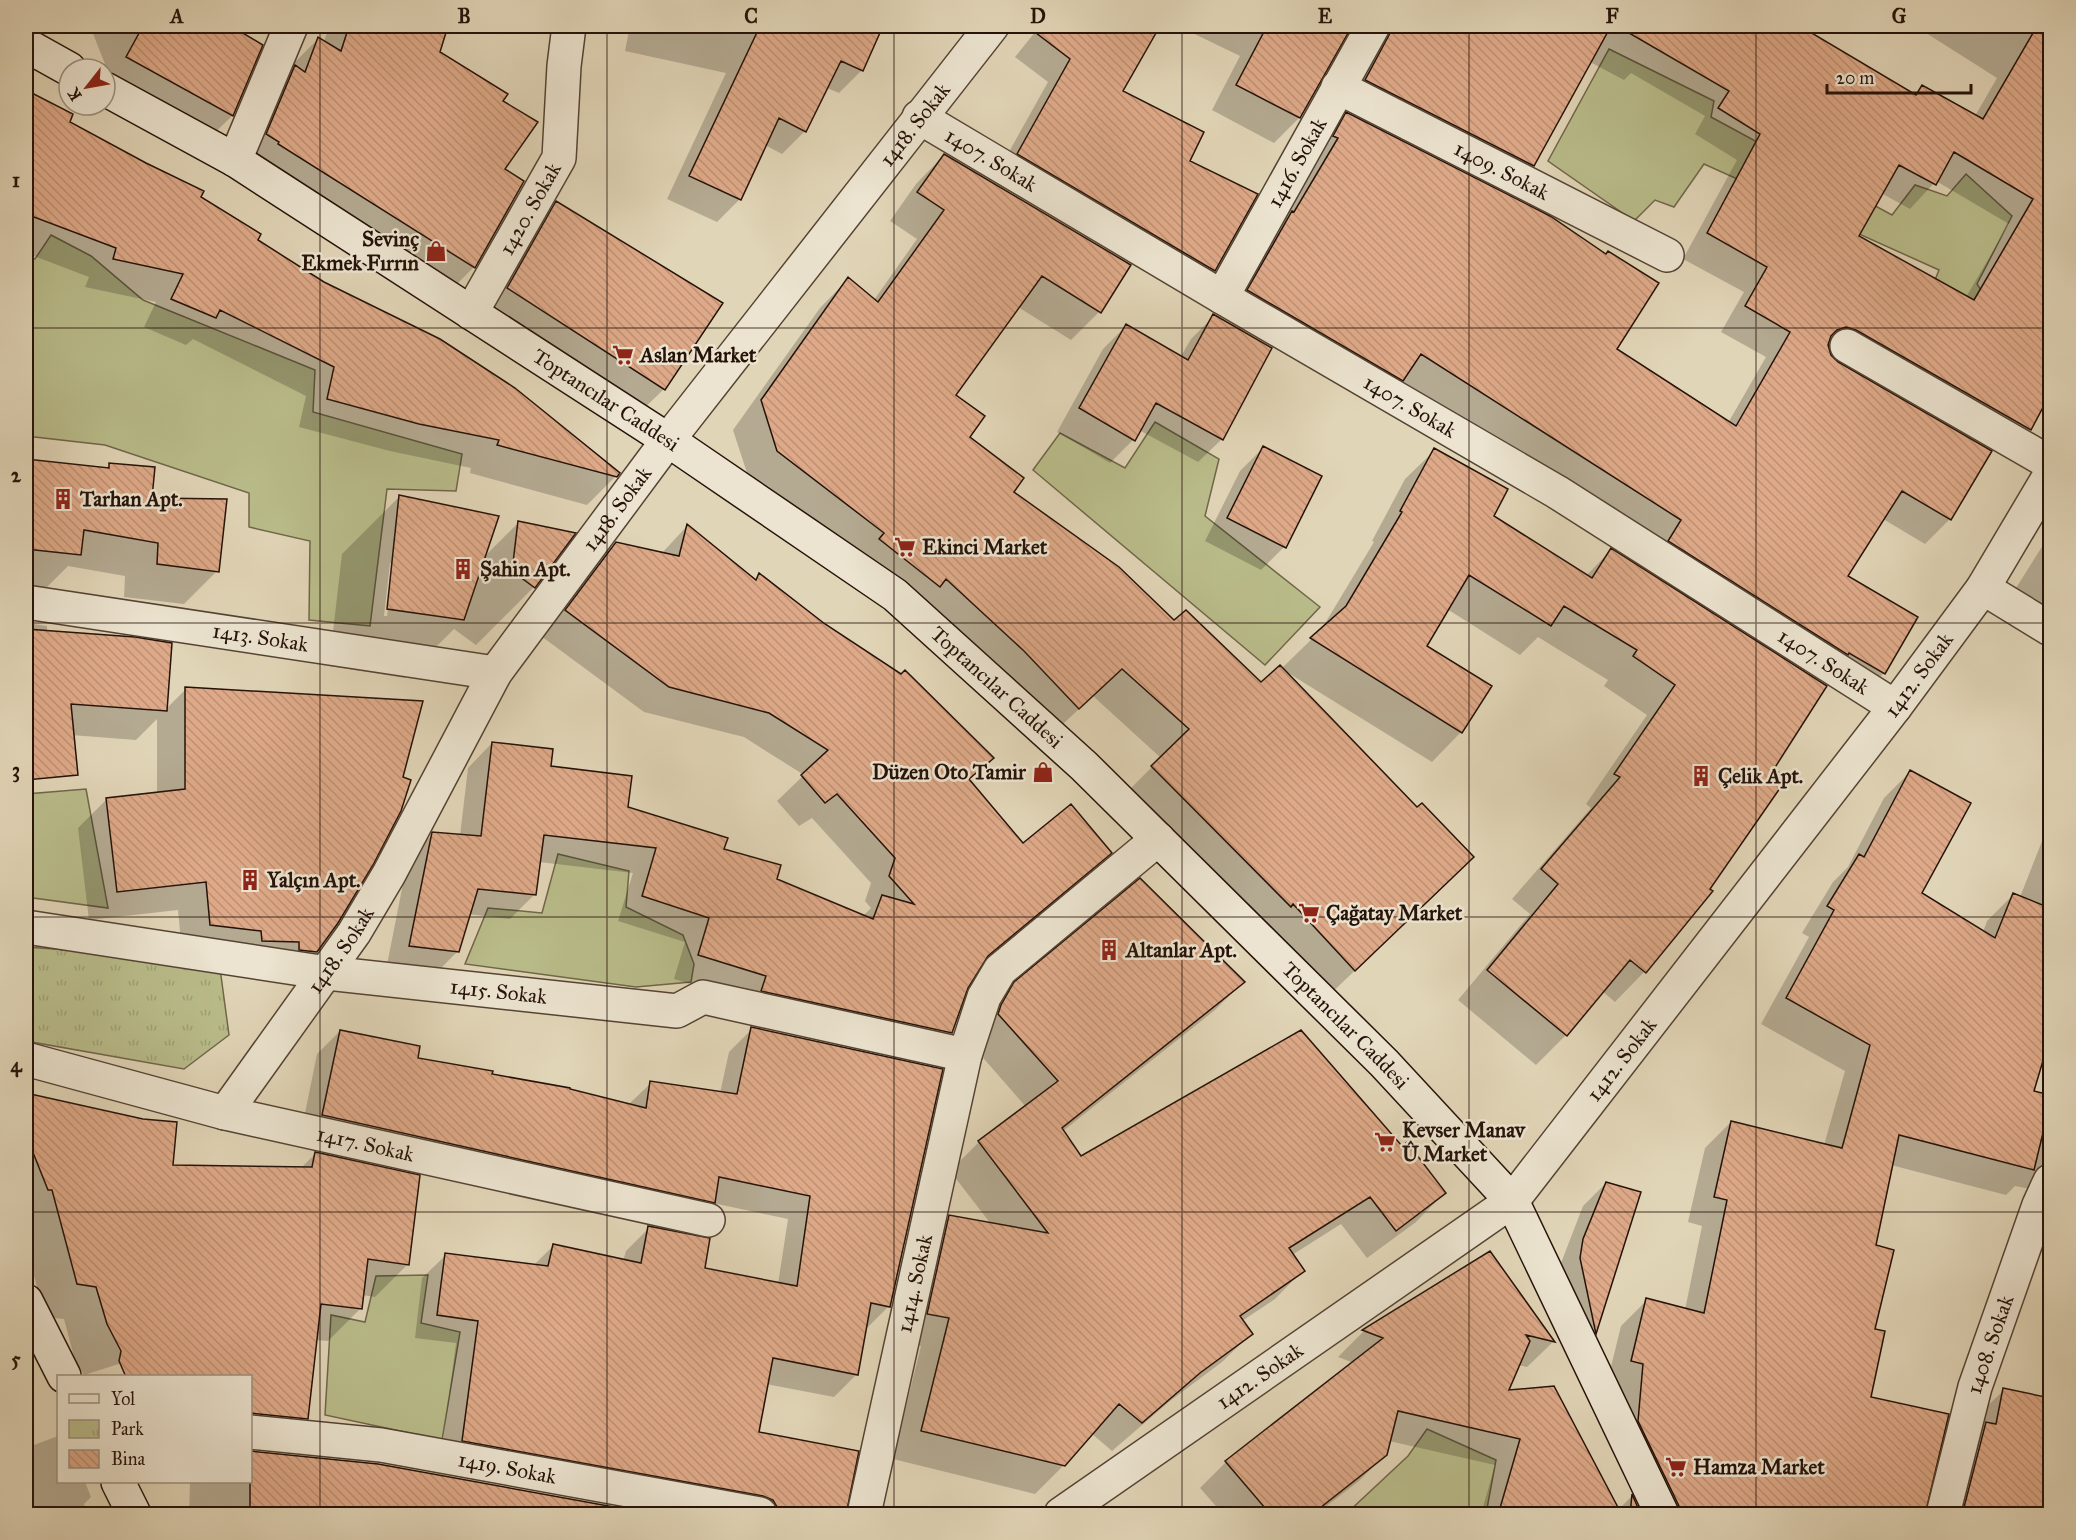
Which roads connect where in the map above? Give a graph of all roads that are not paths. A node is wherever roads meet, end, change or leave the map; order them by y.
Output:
1 (291, 26) edge
2 (569, 26) edge
3 (992, 26) edge
4 (1373, 26) edge
5 (26, 45) edge
6 (57, 62) edge
7 (1338, 87) junction
8 (117, 96) edge
9 (919, 117) junction
10 (235, 160) junction
11 (1667, 255) dead end
12 (1222, 297) junction
13 (471, 314) junction
14 (1847, 346) dead end
15 (668, 440) junction
16 (2050, 463) edge
17 (2050, 475) edge
18 (1983, 588) junction
19 (26, 602) edge
20 (2050, 629) edge
21 (495, 673) junction
22 (1895, 707) junction
23 (1158, 839) junction
24 (26, 927) edge
25 (327, 973) junction
26 (965, 1055) junction
27 (26, 1059) edge
28 (225, 1113) junction
29 (2050, 1181) edge
30 (1512, 1201) junction
31 (708, 1220) dead end
32 (26, 1301) edge
33 (63, 1375) edge
34 (252, 1432) edge
35 (118, 1483) edge
36 (134, 1515) edge
37 (760, 1515) edge
38 (864, 1515) edge
39 (1061, 1515) edge
40 (1662, 1515) edge
41 (1943, 1515) edge

1 - 10 street
2 - 13 street, 1420. Sokak
3 - 9 street, 1418. Sokak
4 - 7 street, 1416. Sokak
5 - 6 street
7 - 11 street, 1409. Sokak
7 - 12 street, 1416. Sokak
8 - 10 street, Toptancılar Caddesi
9 - 12 street, 1407. Sokak
9 - 15 street, 1418. Sokak
10 - 13 street, Toptancılar Caddesi
12 - 22 street, 1407. Sokak
13 - 15 street, Toptancılar Caddesi
14 - 16 street
15 - 21 street, 1418. Sokak
15 - 23 street, Toptancılar Caddesi
17 - 18 street, 1412. Sokak
18 - 20 street
18 - 22 street, 1412. Sokak
19 - 21 street, 1413. Sokak
21 - 25 street, 1418. Sokak
22 - 30 street, 1412. Sokak
23 - 26 street, 1414. Sokak
23 - 30 street, Toptancılar Caddesi
24 - 25 street, 1415. Sokak
25 - 26 street, 1415. Sokak
25 - 28 street, 1418. Sokak
26 - 38 street, 1414. Sokak
27 - 28 street, 1417. Sokak
28 - 31 street, 1417. Sokak
29 - 41 street, 1408. Sokak
30 - 39 street, 1412. Sokak
30 - 40 street, Toptancılar Caddesi
32 - 33 street
34 - 37 street, 1419. Sokak
35 - 36 street

